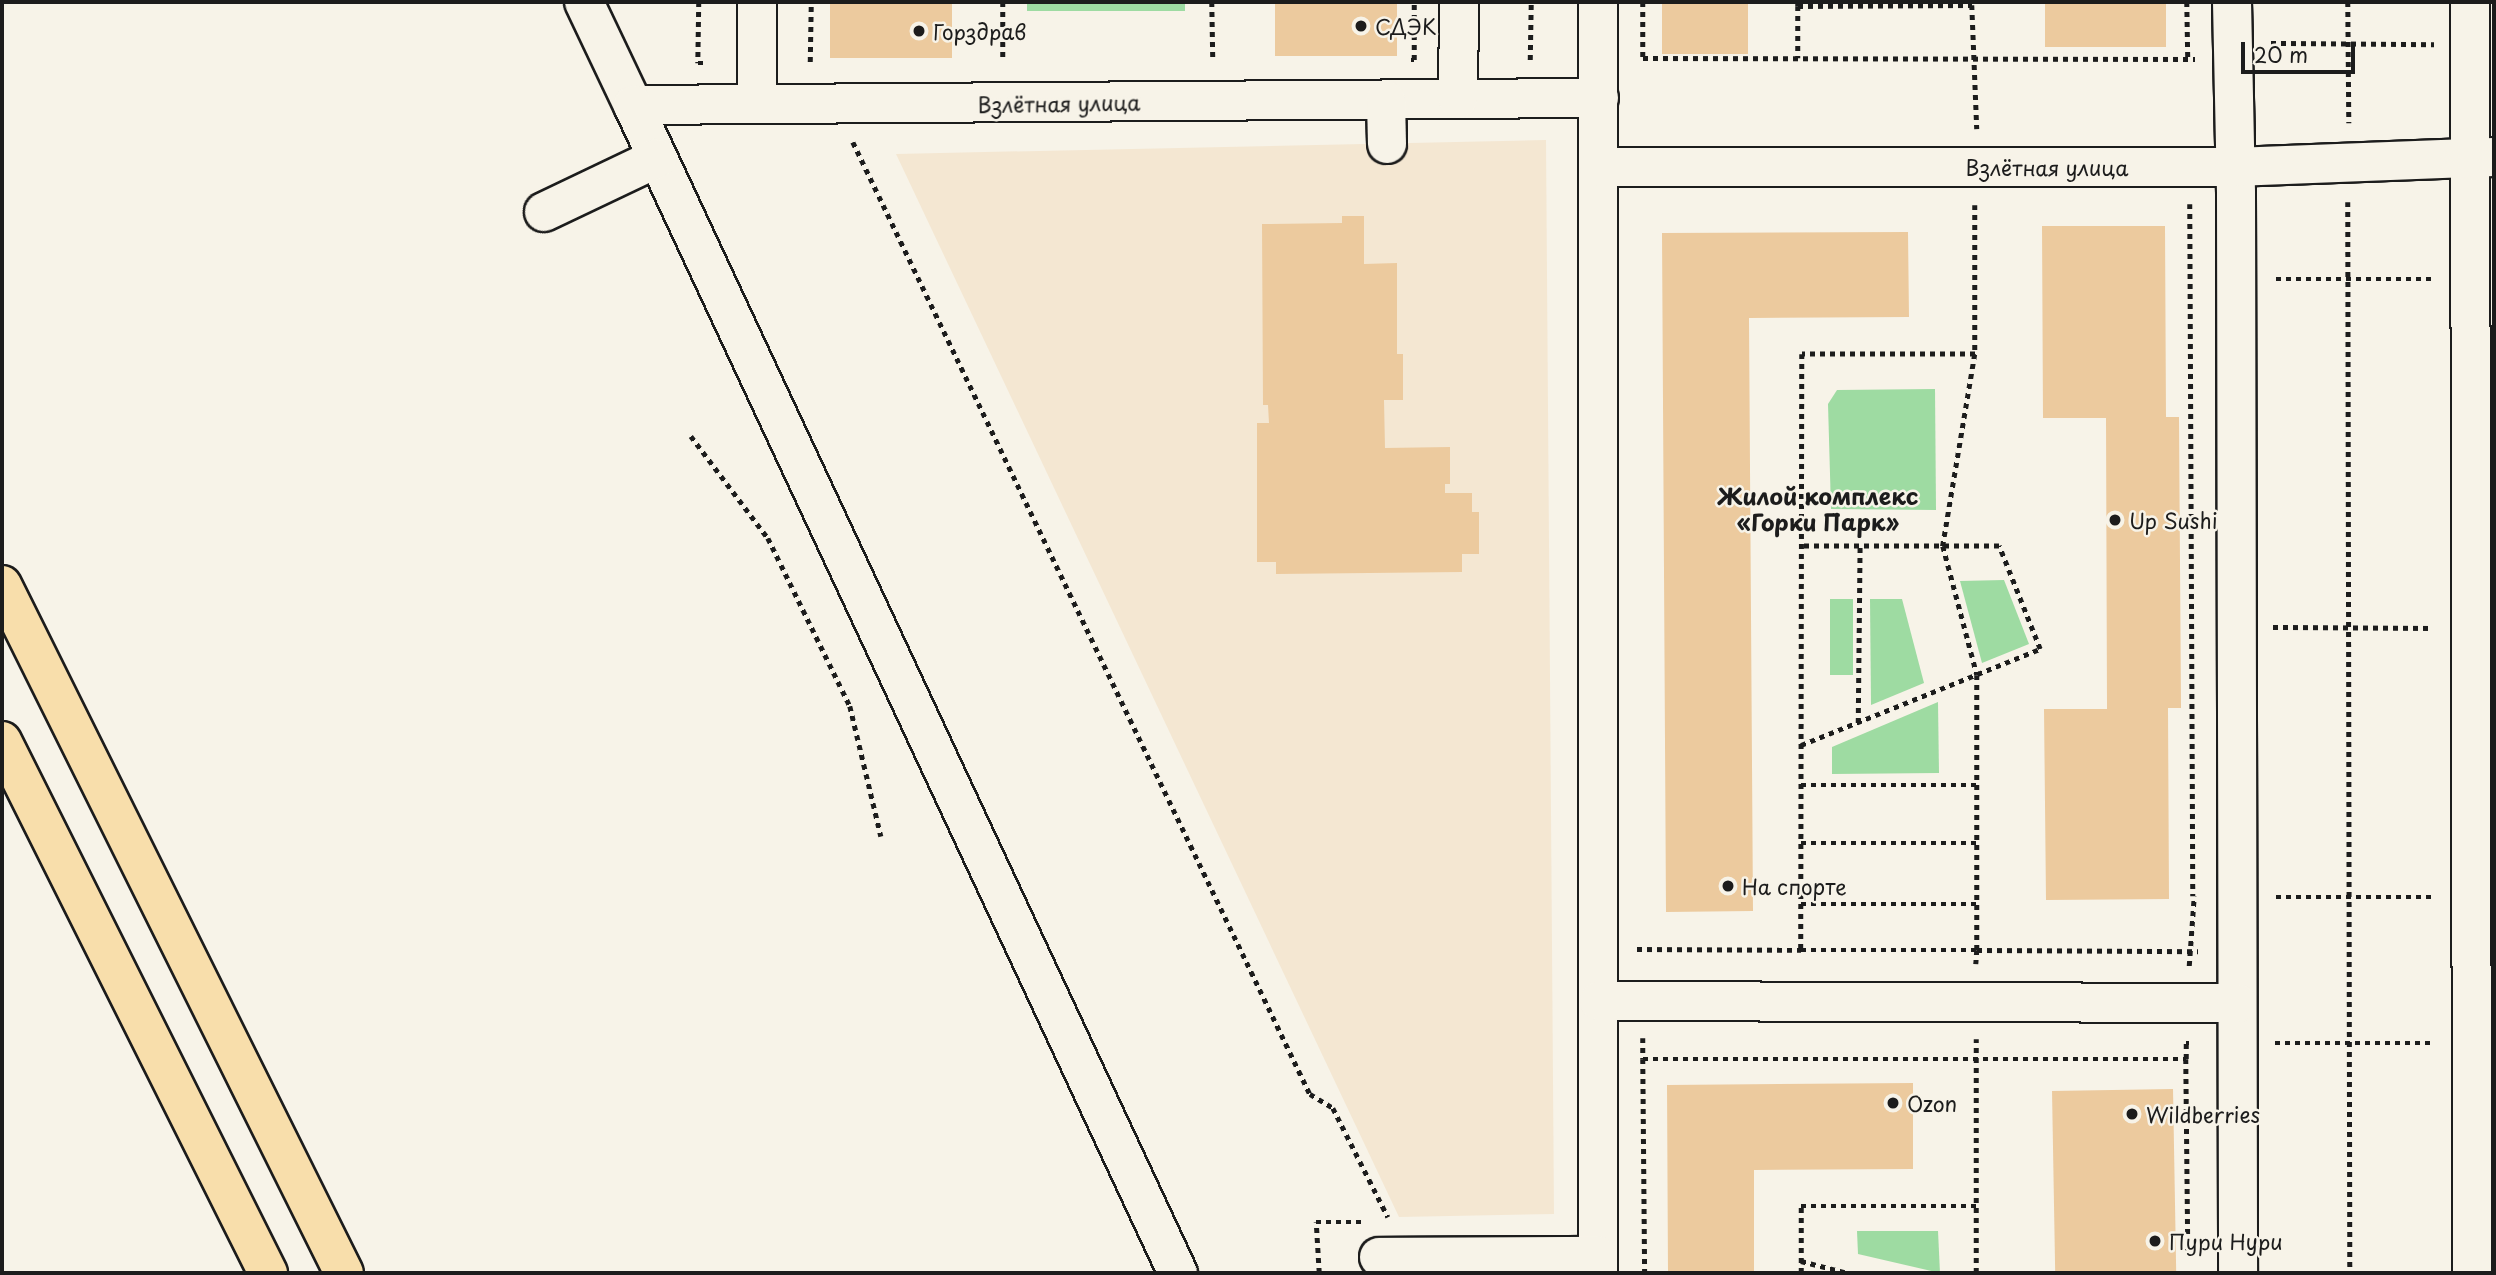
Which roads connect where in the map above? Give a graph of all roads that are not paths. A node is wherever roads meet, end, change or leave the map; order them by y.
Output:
1 (584, 2) edge
2 (757, 2) edge
3 (1459, 2) edge
4 (1598, 2) edge
5 (2232, 2) edge
6 (2470, 2) edge
7 (1599, 98) junction
8 (1458, 99) junction
9 (1386, 100) junction
10 (757, 103) junction
11 (633, 105) junction
12 (1387, 144) dead end
13 (657, 158) junction
14 (2483, 158) edge
15 (1599, 167) junction
16 (2235, 180) junction
17 (544, 212) dead end
18 (2, 585) edge
19 (2, 741) edge
20 (1599, 1002) junction
21 (2237, 1003) junction
22 (1384, 1239) road end
23 (1598, 1264) edge
24 (1504, 1265) edge
25 (268, 1273) edge
26 (344, 1273) edge
27 (1178, 1273) edge
28 (2238, 1273) edge
29 (2472, 1273) edge

1 - 11 street
2 - 10 street
3 - 8 street
4 - 7 street
5 - 16 street
6 - 14 street
7 - 8 street, Взлётная улица
7 - 15 street
8 - 9 street, Взлётная улица
9 - 10 street, Взлётная улица
9 - 12 street
10 - 11 street, Взлётная улица
11 - 13 street
13 - 17 street
13 - 27 street
14 - 16 street, Взлётная улица
14 - 29 street
15 - 16 street, Взлётная улица
15 - 20 street
16 - 21 street
18 - 26 highway
19 - 25 highway
20 - 21 street
20 - 23 street
21 - 28 street
22 - 24 street
23 - 24 street

